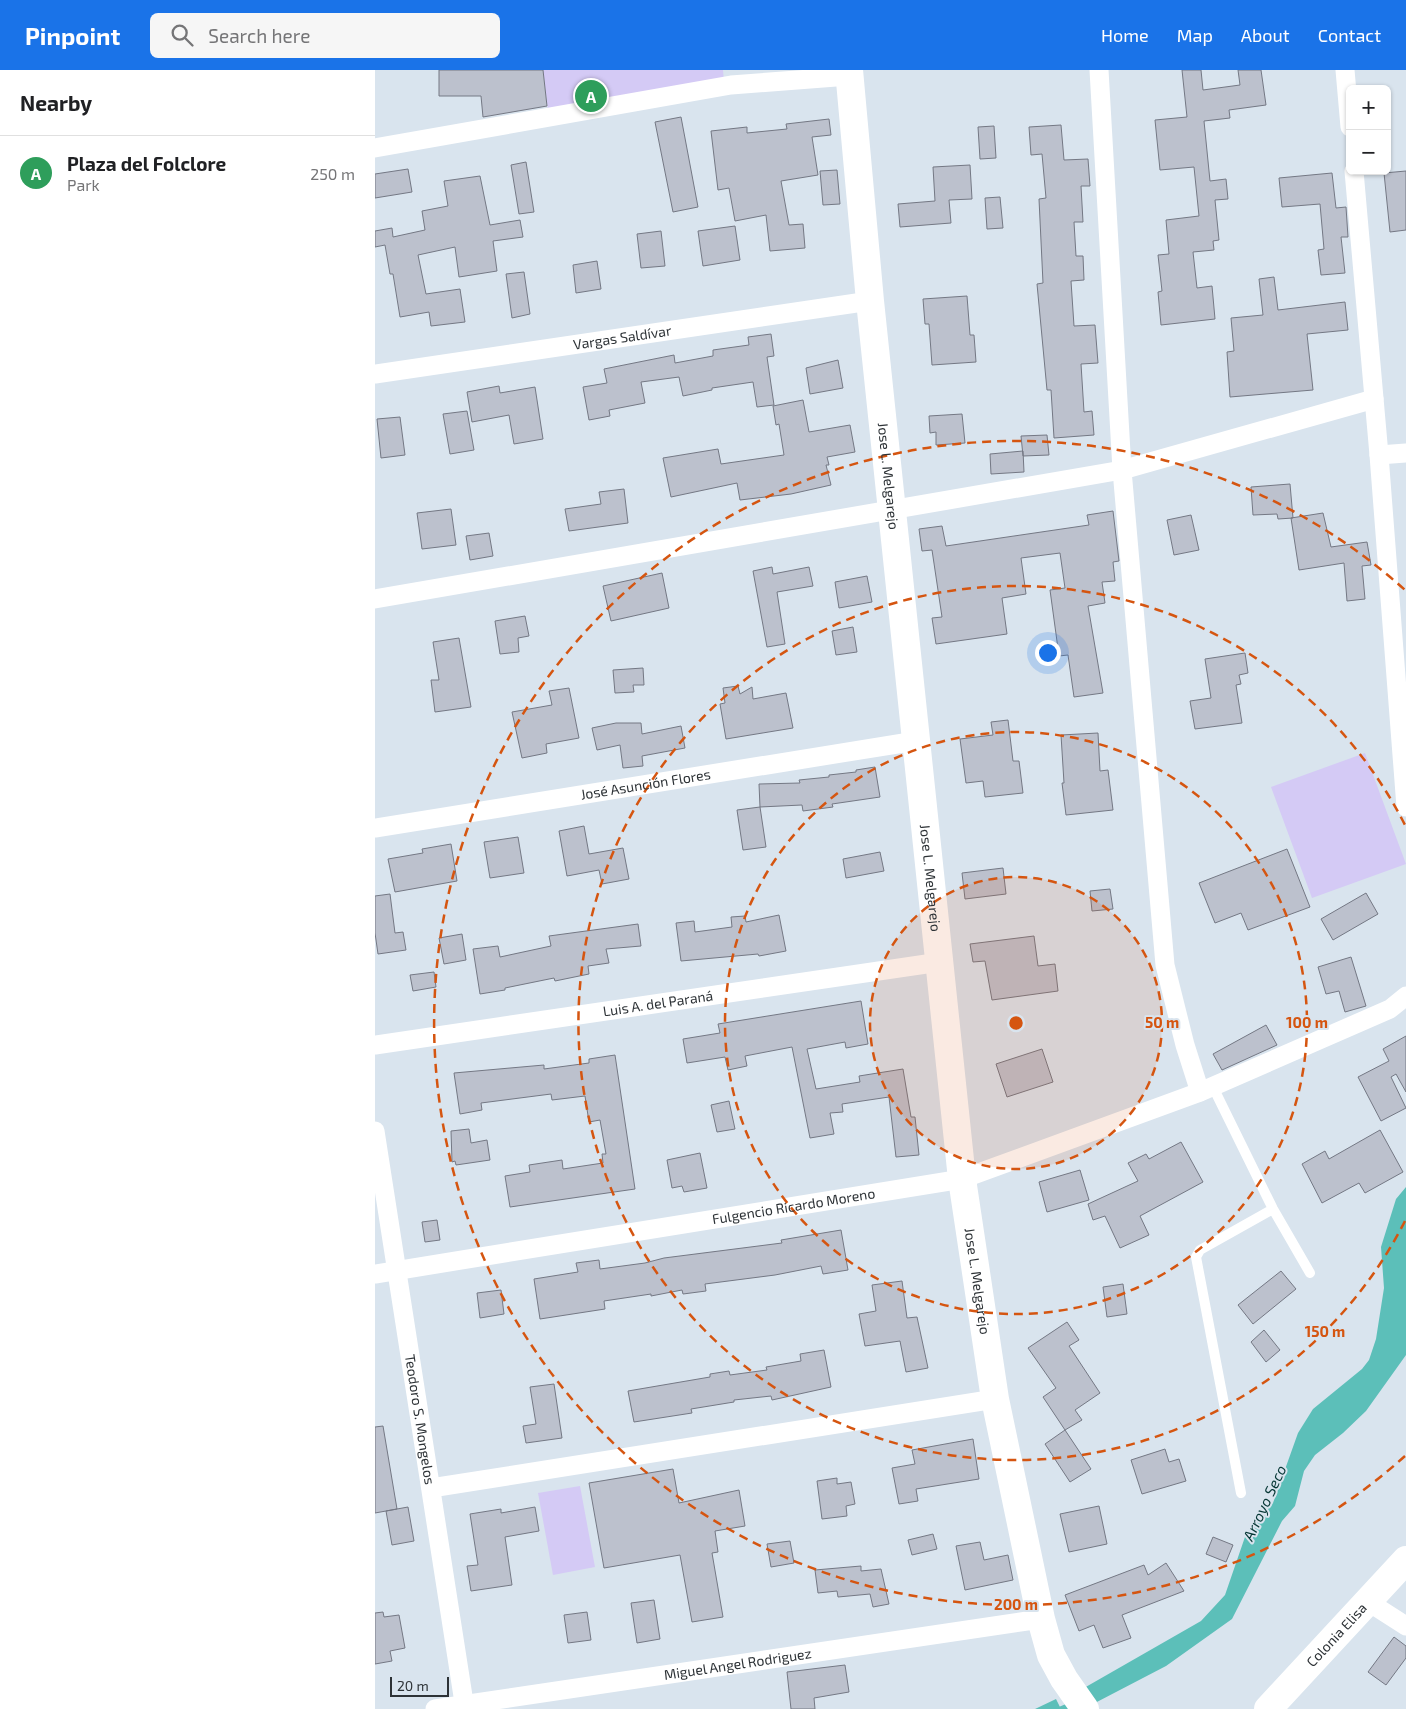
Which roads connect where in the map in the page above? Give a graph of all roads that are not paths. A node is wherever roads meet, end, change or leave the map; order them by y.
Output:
1 (1099, 70) edge
2 (1345, 70) edge
3 (849, 73) edge
4 (1346, 85) edge
5 (375, 148) edge
6 (1354, 175) edge
7 (871, 301) junction
8 (375, 374) edge
9 (1374, 399) junction
10 (1406, 452) edge
11 (1379, 455) junction
12 (1122, 470) junction
13 (892, 510) junction
14 (375, 599) edge
15 (916, 741) junction
16 (1406, 807) edge
17 (375, 828) edge
18 (940, 962) junction
19 (1406, 996) edge
20 (375, 1045) edge
21 (1207, 1090) junction
22 (375, 1131) edge
23 (962, 1179) junction
24 (1273, 1209) junction
25 (397, 1272) junction
26 (1310, 1273) dead end
27 (375, 1274) edge
28 (995, 1398) junction
29 (431, 1488) junction
30 (1241, 1493) dead end
31 (1406, 1560) edge
32 (1367, 1601) junction
33 (1041, 1619) junction
34 (1406, 1626) edge
35 (465, 1707) edge
36 (435, 1709) edge
37 (1085, 1709) edge
38 (1268, 1709) edge

1 - 12 street
2 - 4 street
3 - 5 street
3 - 7 street, Jose L. Melgarejo
6 - 9 street
7 - 8 street, Vargas Saldívar
7 - 13 street, Jose L. Melgarejo
9 - 11 street
9 - 12 street
10 - 11 street
11 - 16 street
12 - 13 street
12 - 21 street
13 - 14 street
13 - 15 street, Jose L. Melgarejo
15 - 17 street, José Asunción Flores
15 - 18 street, Jose L. Melgarejo
18 - 20 street, Luis A. del Paraná
18 - 23 street, Jose L. Melgarejo
19 - 21 street, Fulgencio Ricardo Moreno
21 - 23 street, Fulgencio Ricardo Moreno
21 - 24 lane
22 - 25 street, Teodoro S. Mongelos
23 - 25 street, Fulgencio Ricardo Moreno
23 - 28 street, Jose L. Melgarejo
24 - 26 lane
24 - 30 lane
25 - 27 street, Fulgencio Ricardo Moreno
25 - 29 street, Teodoro S. Mongelos
28 - 29 street
28 - 33 street, Jose L. Melgarejo
29 - 35 street, Teodoro S. Mongelos
31 - 32 street, Colonia Elisa
32 - 34 street
32 - 38 street, Colonia Elisa
33 - 35 street, Miguel Angel Rodriguez
33 - 37 street, Jose L. Melgarejo
35 - 36 street, Miguel Angel Rodriguez

